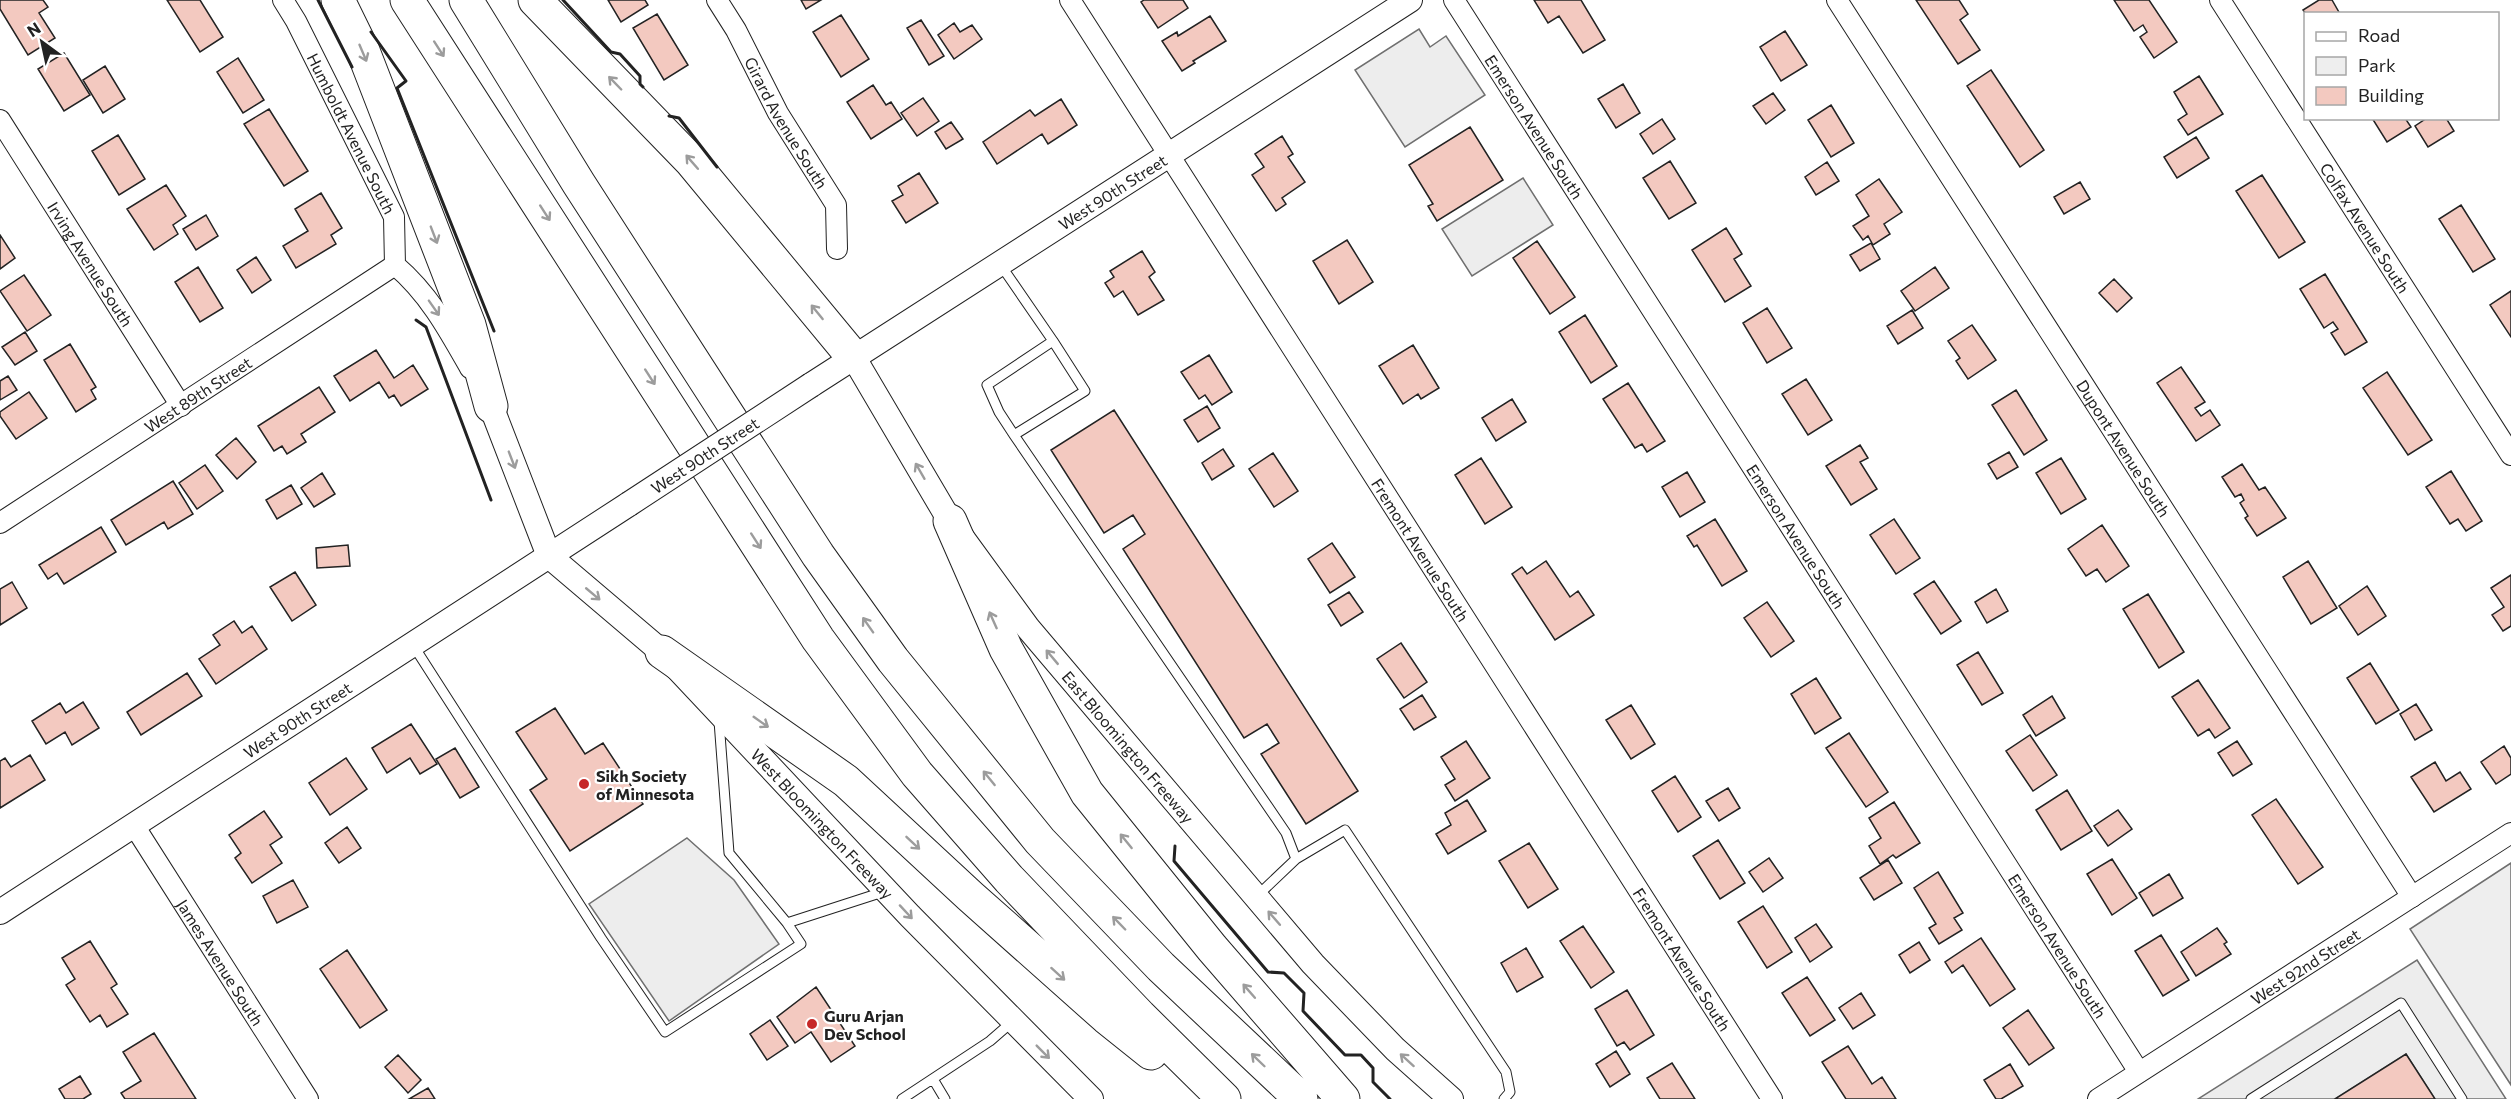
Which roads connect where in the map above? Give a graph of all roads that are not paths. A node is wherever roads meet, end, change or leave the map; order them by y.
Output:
1 (283, 0) edge
2 (338, 0) edge
3 (407, 0) edge
4 (466, 0) edge
5 (535, 0) edge
6 (717, 0) edge
7 (1070, 0) edge
8 (1410, 0) edge
9 (1454, 0) edge
10 (1837, 0) edge
11 (2220, 0) edge
12 (0, 120) edge
13 (1168, 155) junction
14 (837, 249) dead end
15 (395, 264) junction
16 (1000, 264) junction
17 (1053, 341) junction
18 (854, 358) junction
19 (181, 406) junction
20 (491, 406) junction
21 (1014, 435) junction
22 (2511, 455) edge
23 (950, 521) junction
24 (0, 523) edge
25 (549, 556) junction
26 (413, 645) junction
27 (662, 652) junction
28 (719, 712) junction
29 (135, 826) junction
30 (2511, 833) edge
31 (1296, 859) junction
32 (886, 891) junction
33 (1256, 897) junction
34 (2412, 897) junction
35 (0, 912) edge
36 (787, 923) junction
37 (1013, 1021) junction
38 (2139, 1072) junction
39 (933, 1079) junction
40 (308, 1099) edge
41 (902, 1099) edge
42 (945, 1099) edge
43 (1091, 1099) edge
44 (1210, 1099) edge
45 (1224, 1099) edge
46 (1301, 1099) edge
47 (1343, 1099) edge
48 (1451, 1099) edge
49 (1504, 1099) edge
50 (1772, 1099) edge
51 (2098, 1099) edge
52 (2251, 1099) edge
53 (2462, 1099) edge

1 - 15 street, Humboldt Avenue South
2 -> 20 highway
3 -> 45 highway
46 -> 4 highway
18 -> 5 highway
6 - 14 street, Girard Avenue South
7 - 13 street, Fremont Avenue South
8 - 13 street, West 90th Street
9 - 38 street, Emerson Avenue South
10 - 34 street, Dupont Avenue South
11 - 22 street, Colfax Avenue South
12 - 19 street, Irving Avenue South
13 - 16 street, West 90th Street
13 - 50 street, Fremont Avenue South
15 - 19 street, West 89th Street
15 -> 20 street
16 - 17 lane
16 - 18 street, West 90th Street
17 - 21 lane
17 - 21 lane
23 -> 18 street, East Bloomington Freeway
18 - 25 street, West 90th Street, bridge
19 - 24 street, West 89th Street
20 -> 25 street
21 - 31 lane
33 -> 23 street, East Bloomington Freeway
47 -> 23 highway
25 - 26 street, West 90th Street
25 -> 27 street, West Bloomington Freeway
26 - 29 street, West 90th Street
26 - 36 lane
27 - 28 street, West Bloomington Freeway
27 -> 44 highway
28 - 32 street, West Bloomington Freeway
28 - 36 lane
29 - 35 street, West 90th Street
29 - 40 street, James Avenue South
30 - 34 street, West 92nd Street
31 - 33 lane
31 - 49 lane
32 - 36 lane
32 -> 37 street, West Bloomington Freeway
48 -> 33 street, East Bloomington Freeway
34 - 38 street, West 92nd Street
37 - 39 lane
37 -> 43 street, West Bloomington Freeway
38 - 51 street, West 92nd Street
39 - 41 lane
39 - 42 lane
52 - 53 lane

